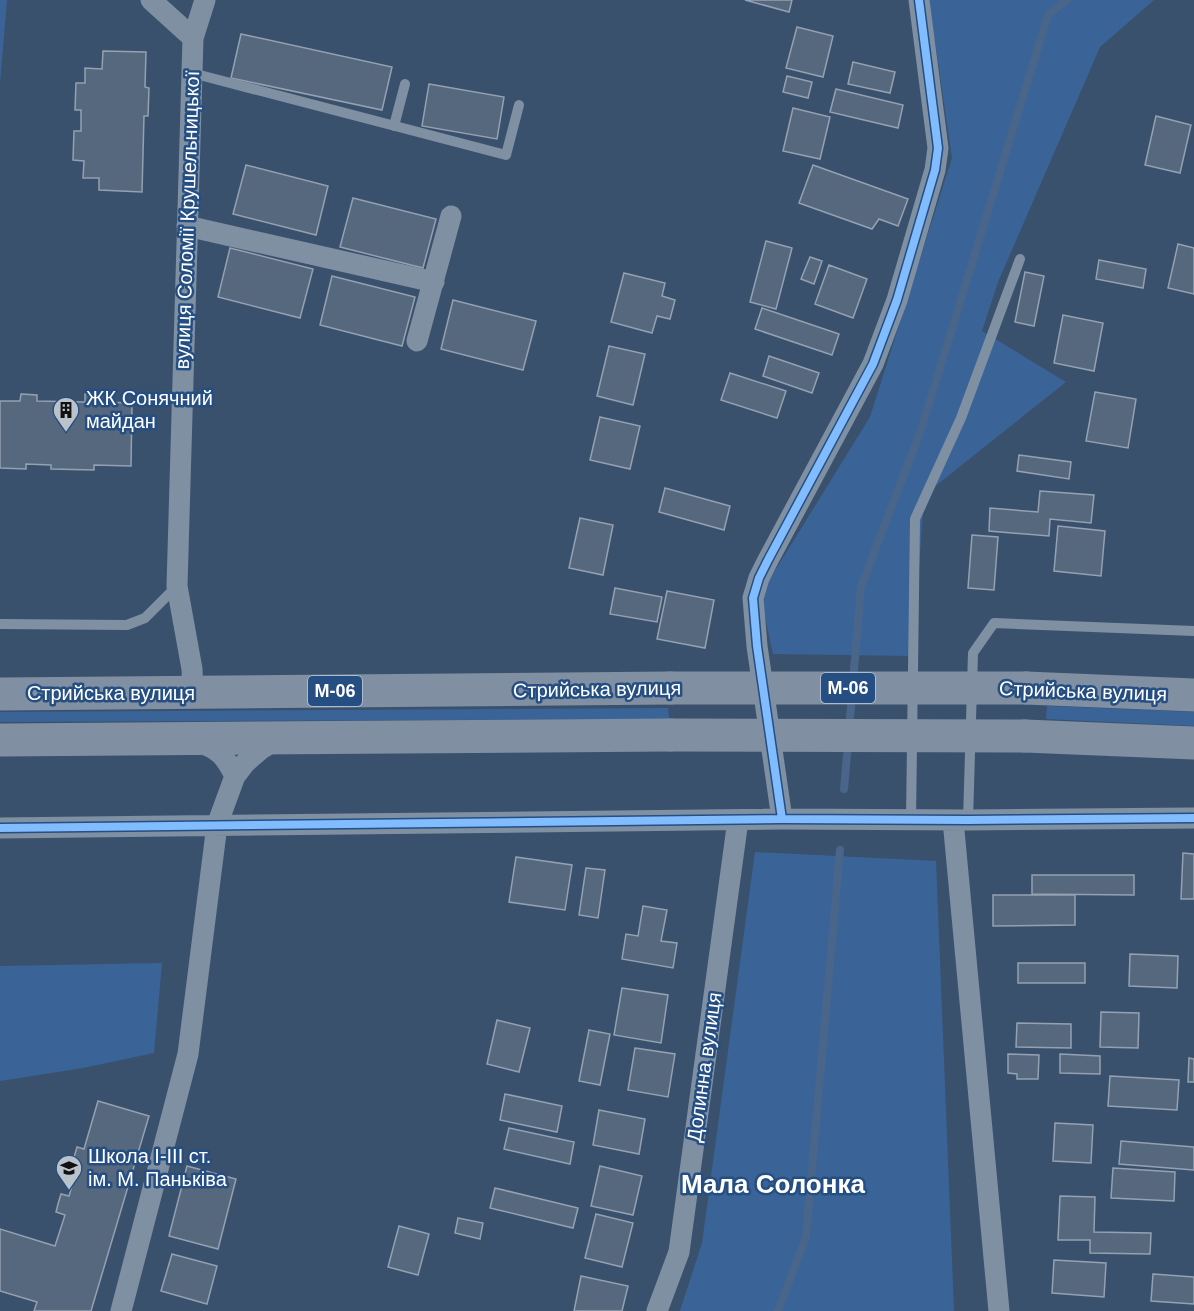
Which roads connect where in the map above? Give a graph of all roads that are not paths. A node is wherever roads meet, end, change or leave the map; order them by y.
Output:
1 (151, 0) edge
2 (205, 0) edge
3 (920, 0) edge
4 (193, 38) junction
5 (192, 73) junction
6 (405, 84) dead end
7 (519, 105) dead end
8 (394, 126) junction
9 (451, 216) dead end
10 (187, 226) junction
11 (1020, 259) dead end
12 (434, 282) junction
13 (417, 341) dead end
14 (177, 586) junction
15 (0, 624) edge
16 (1194, 631) edge
17 (193, 693) junction
18 (0, 694) edge
19 (1194, 695) edge
20 (182, 738) junction
21 (281, 738) junction
22 (0, 740) edge
23 (1194, 743) edge
24 (236, 776) junction
25 (1194, 818) edge
26 (782, 819) junction
27 (738, 820) junction
28 (911, 820) junction
29 (961, 820) junction
30 (217, 825) junction
31 (0, 828) edge
32 (121, 1311) edge
33 (657, 1311) edge
34 (999, 1311) edge

1 - 4 street
2 - 4 street, вулиця Соломії Крушельницької
3 - 26 street
4 - 5 street, вулиця Соломії Крушельницької
5 - 8 lane
5 - 10 street, вулиця Соломії Крушельницької
6 - 8 lane
7 - 8 lane
9 - 12 street
10 - 12 street
10 - 14 street, вулиця Соломії Крушельницької
11 - 28 lane
12 - 13 street
14 - 15 lane
14 - 17 street, вулиця Соломії Крушельницької
16 - 29 lane
17 - 18 highway, Стрийська вулиця / М-06
17 - 19 highway, Стрийська вулиця / М-06, bridge
20 - 21 highway
20 - 22 highway
20 - 24 street
21 - 23 highway, bridge
21 - 24 street
24 - 30 street
25 - 29 street
26 - 27 street
26 - 28 street
27 - 30 street
27 - 33 street, Долинна вулиця
28 - 29 street
29 - 34 street
30 - 31 street
30 - 32 street

